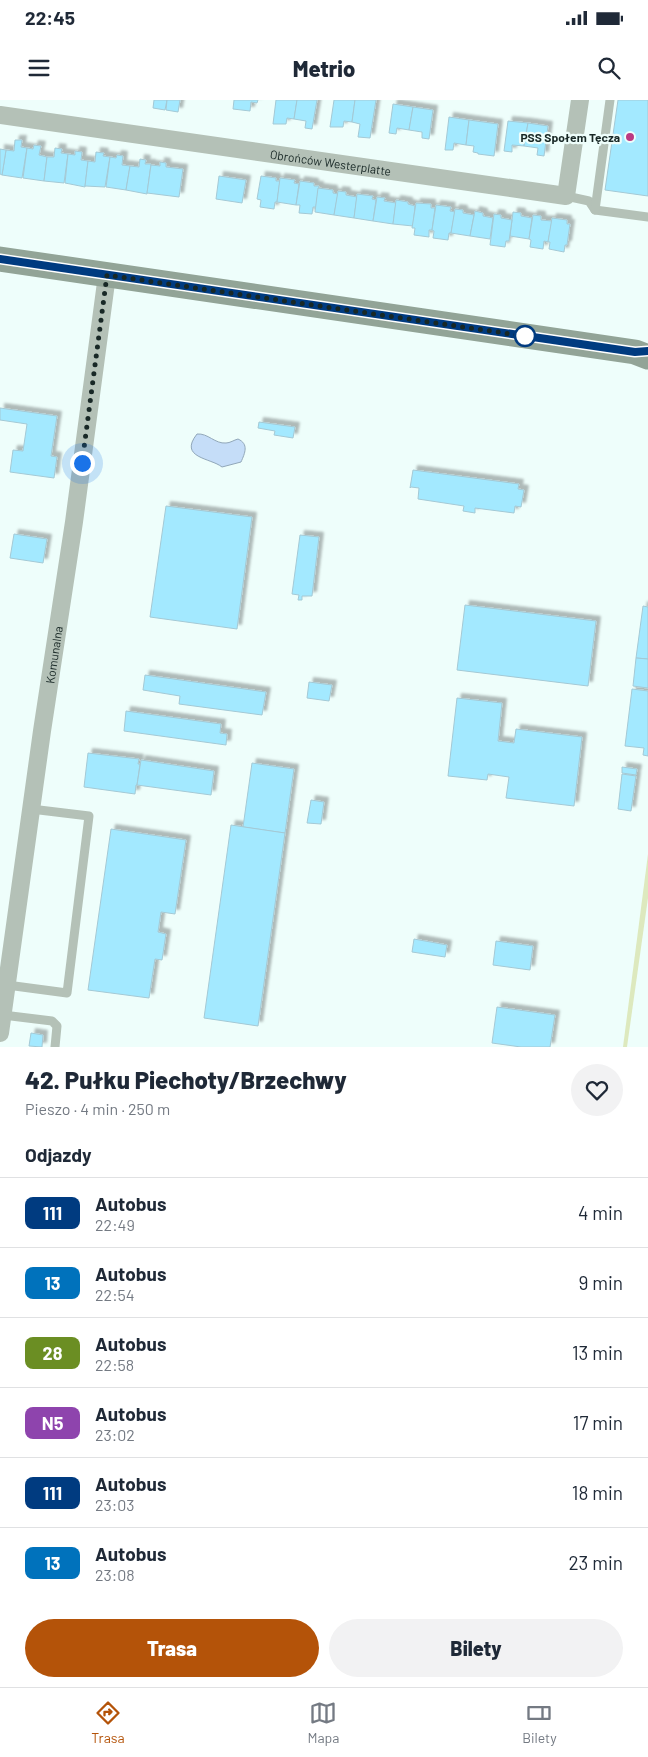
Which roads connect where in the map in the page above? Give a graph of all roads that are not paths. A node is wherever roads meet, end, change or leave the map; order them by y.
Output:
1 (580, 100) edge
2 (610, 100) edge
3 (0, 115) edge
4 (566, 196) junction
5 (595, 210) junction
6 (648, 217) edge
7 (0, 259) edge
8 (107, 275) junction
9 (644, 353) edge
10 (31, 809) junction
11 (7, 985) junction
12 (2, 1015) junction
13 (0, 1034) edge
14 (55, 1047) edge

1 - 4 street
2 - 5 lane
3 - 4 street, Obrońców Westerplatte
4 - 5 lane
5 - 6 lane
7 - 8 street
8 - 9 street
8 - 10 street, Komunalna
10 - 11 street, Komunalna
10 - 11 lane
11 - 12 street, Komunalna
12 - 13 street, Komunalna
12 - 14 lane

